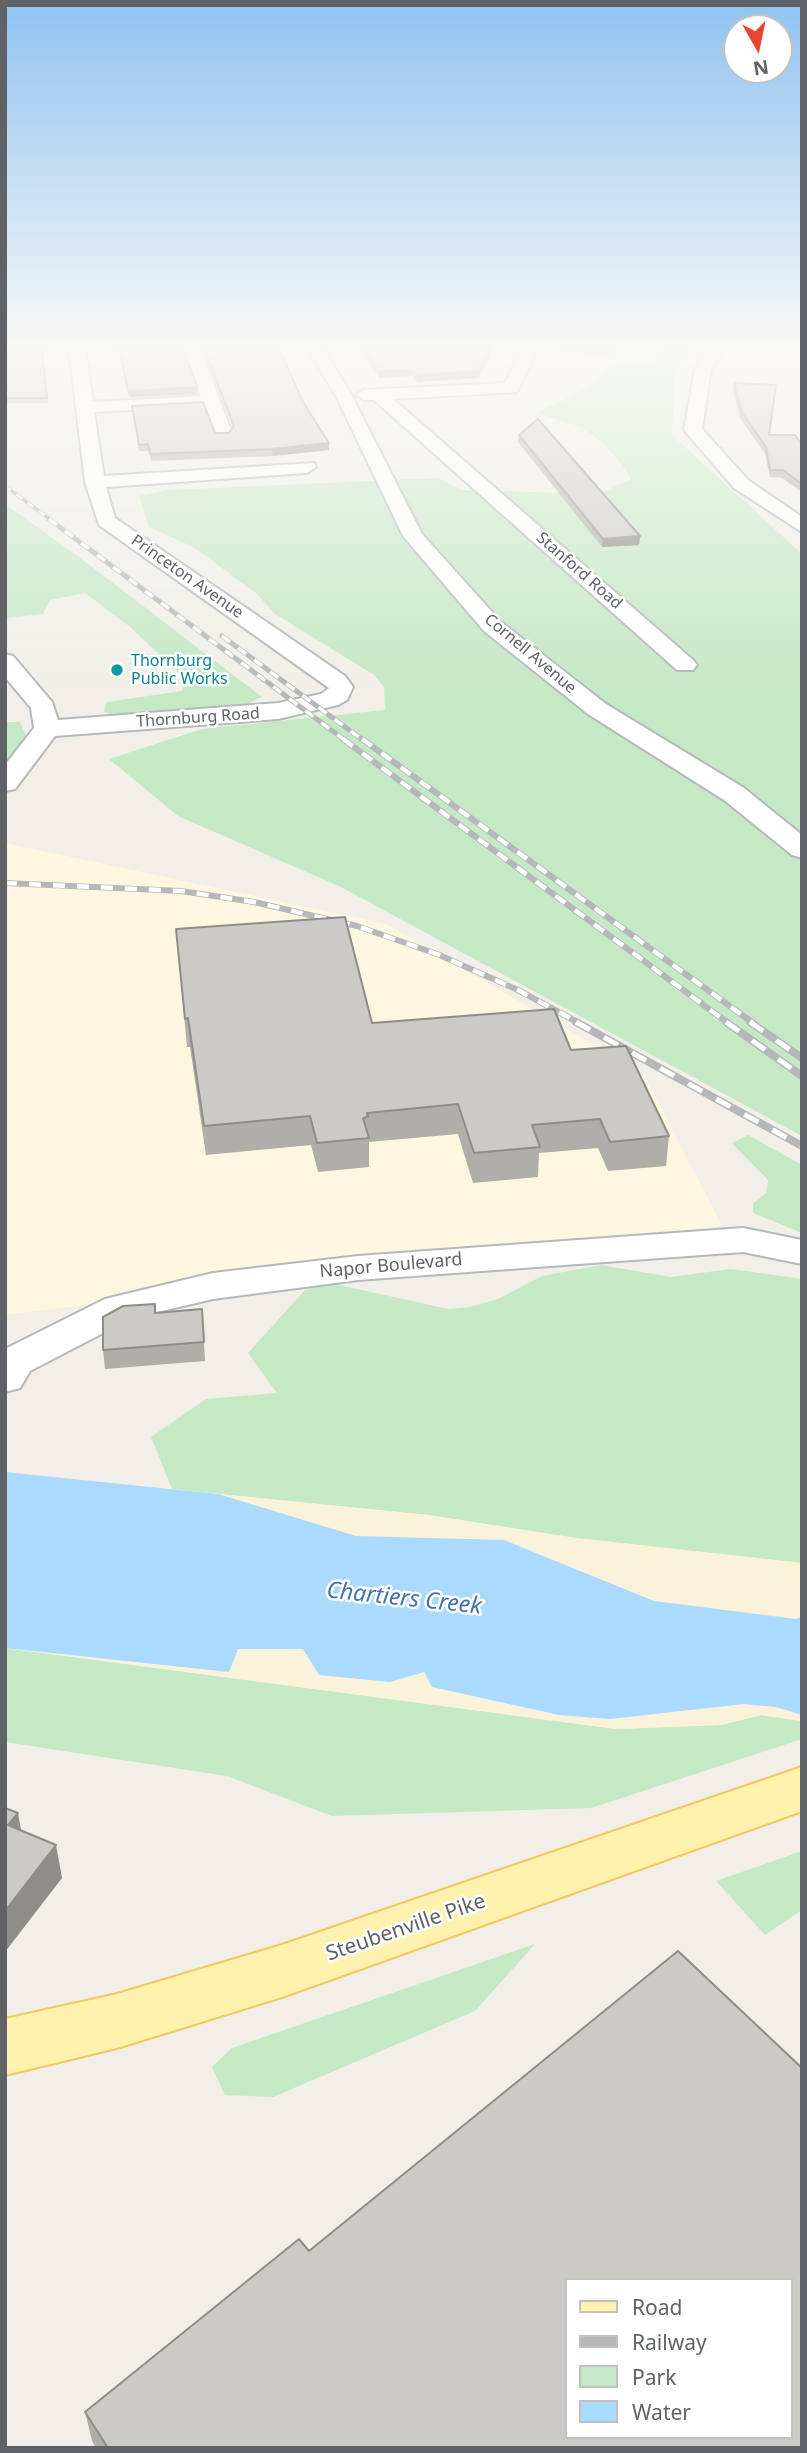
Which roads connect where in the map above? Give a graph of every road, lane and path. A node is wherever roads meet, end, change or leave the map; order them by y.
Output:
1 (93, 462) edge
2 (377, 462) edge
3 (455, 462) edge
4 (721, 462) edge
5 (307, 467) dead end
6 (95, 482) junction
7 (802, 526) edge
8 (5, 661) edge
9 (685, 665) dead end
10 (341, 687) joint
11 (47, 729) junction
12 (5, 783) edge
13 (802, 849) edge
14 (802, 1252) edge
15 (8, 1366) edge
16 (802, 1789) edge
17 (5, 2047) edge

1 - 6 street, Princeton Avenue
2 - 13 street, Cornell Avenue
3 - 9 street, Stanford Road
4 - 7 street
5 - 6 street
6 - 10 street, Princeton Avenue
8 - 11 street
10 - 11 street, Thornburg Road
11 - 12 street
14 - 15 street, Napor Boulevard
16 - 17 main road, Steubenville Pike

